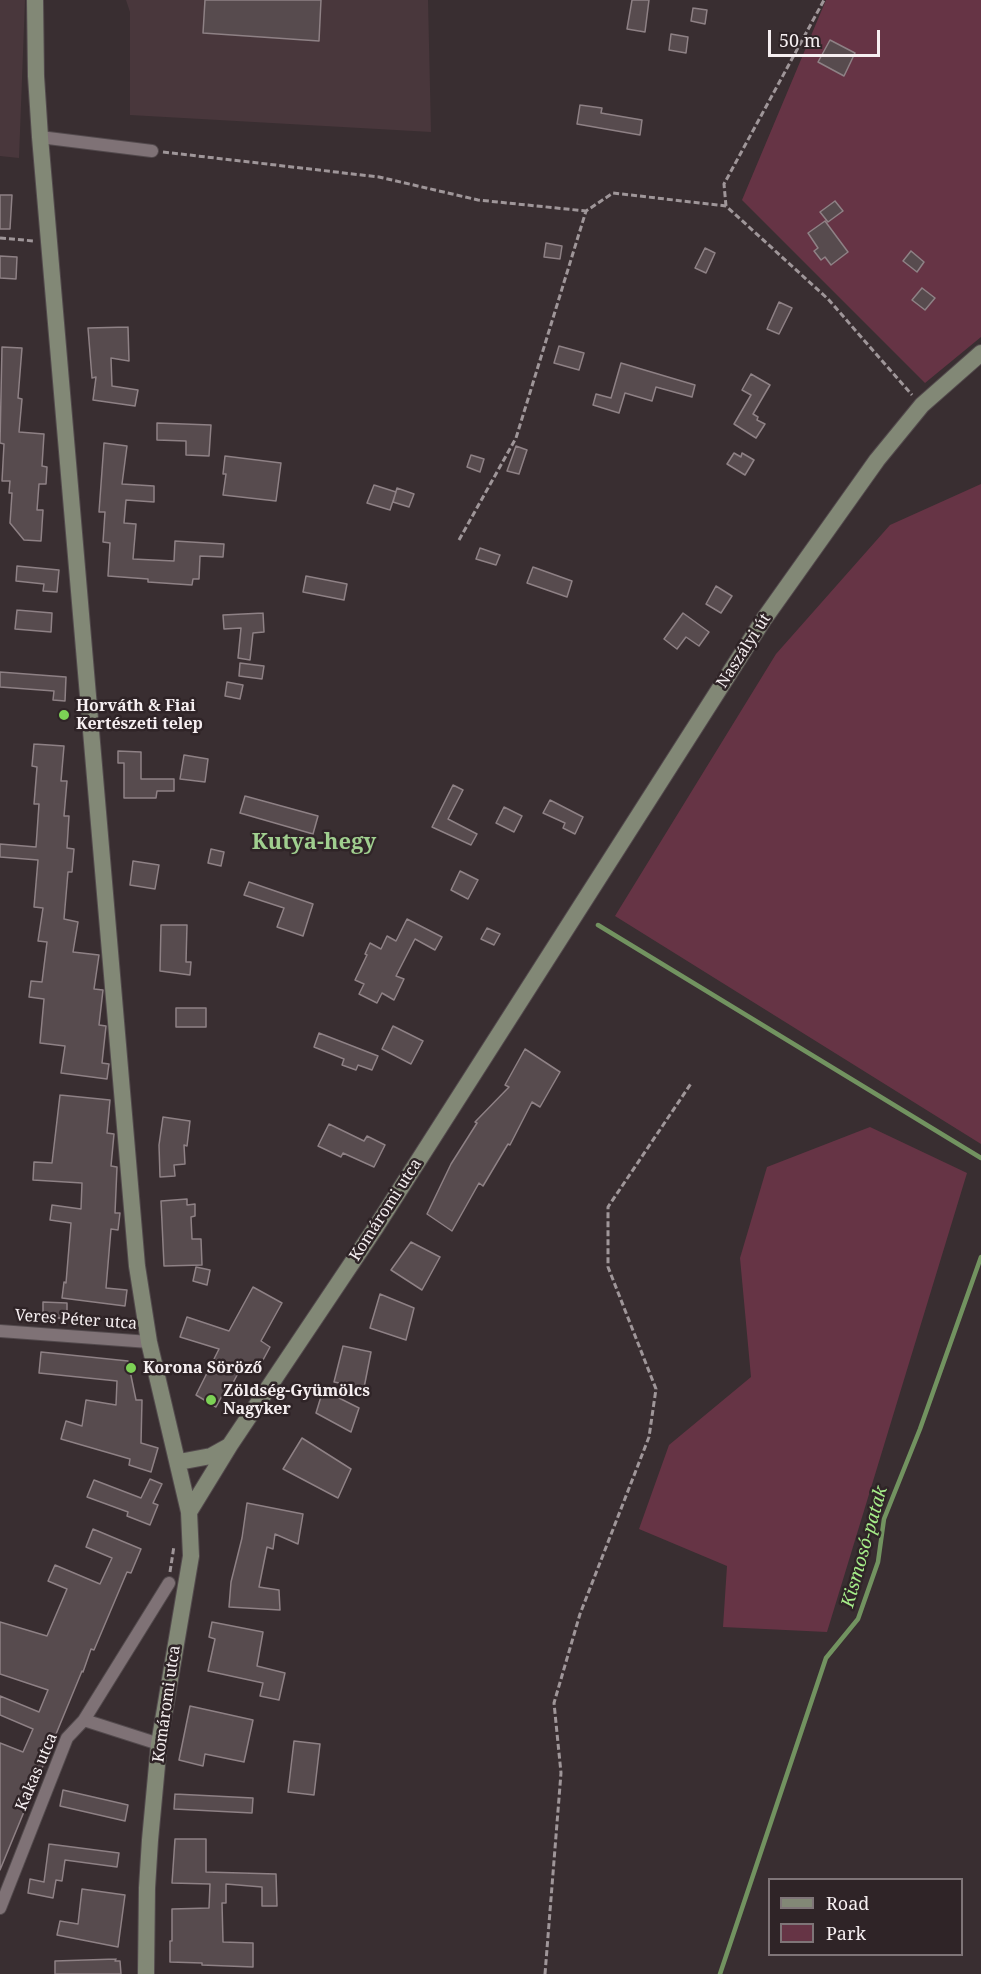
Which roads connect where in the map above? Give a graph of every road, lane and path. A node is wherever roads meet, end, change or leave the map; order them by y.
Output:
1 (35, 0) edge
2 (824, 0) edge
3 (40, 137) junction
4 (152, 151) joint
5 (726, 206) junction
6 (586, 211) junction
7 (0, 238) edge
8 (48, 242) junction
9 (981, 353) edge
10 (922, 405) junction
11 (459, 540) dead end
12 (538, 974) joint
13 (692, 1082) dead end
14 (0, 1331) edge
15 (149, 1342) junction
16 (230, 1445) junction
17 (179, 1462) junction
18 (189, 1512) junction
19 (169, 1582) dead end
20 (84, 1720) junction
21 (159, 1744) junction
22 (0, 1908) edge
23 (146, 1974) edge
24 (545, 1974) edge

1 - 3 main road
2 - 5 path
3 - 4 street
3 - 8 main road
4 - 6 path
5 - 6 path
5 - 10 path
6 - 11 path
7 - 8 path
8 - 15 main road
9 - 10 main road, Naszályi út
10 - 12 main road, Naszályi út
12 - 16 main road, Komáromi utca
13 - 24 path
14 - 15 street, Veres Péter utca
15 - 17 main road
16 - 17 main road
16 - 18 main road, Komáromi utca
17 - 18 main road
18 - 21 main road, Komáromi utca
19 - 20 street, Kakas utca
20 - 21 street
20 - 22 street, Kakas utca
21 - 23 main road, Komáromi utca

